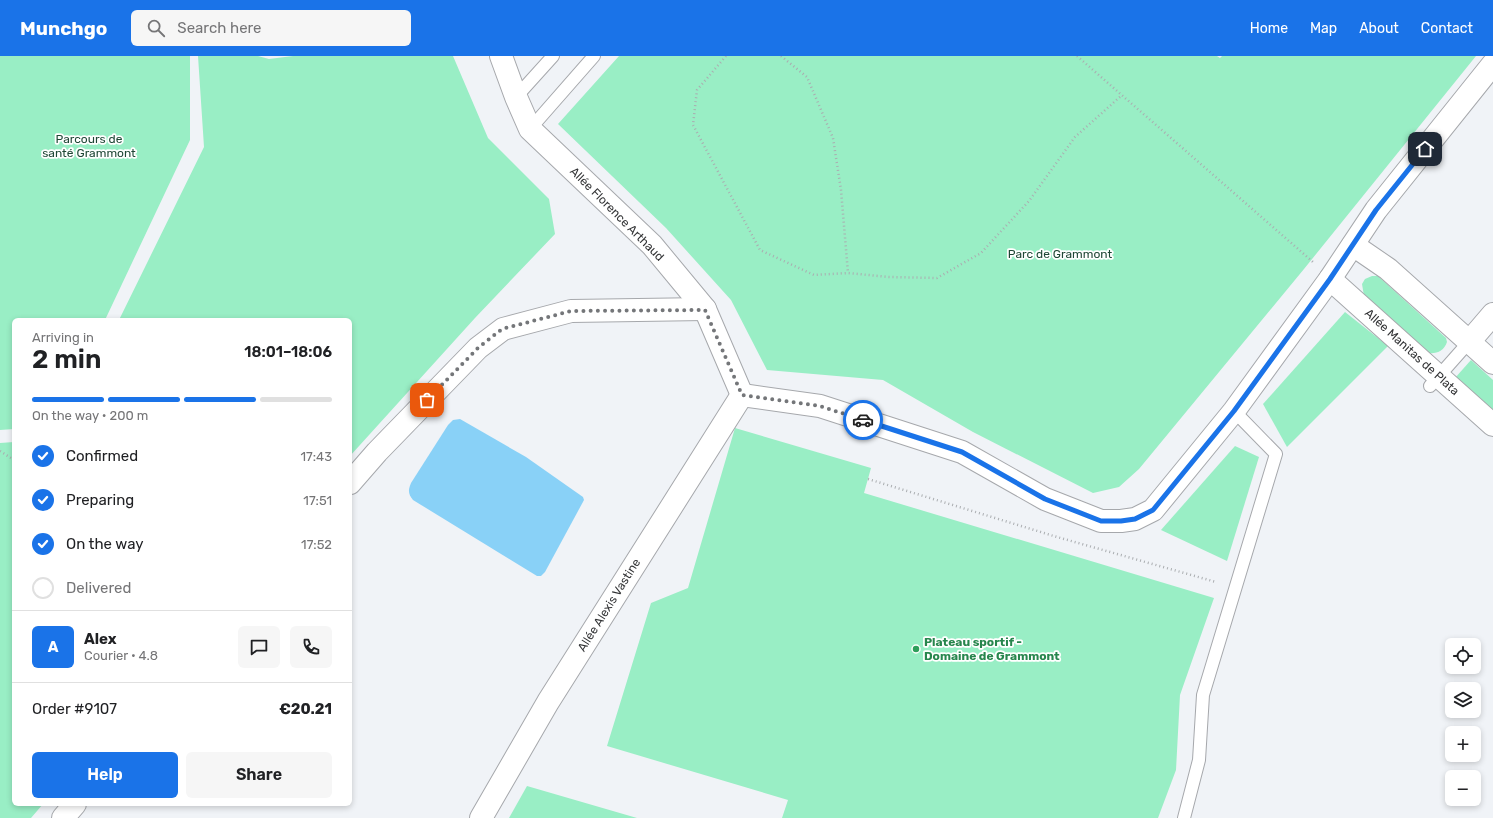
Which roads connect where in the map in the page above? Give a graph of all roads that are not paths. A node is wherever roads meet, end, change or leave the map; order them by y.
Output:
1 (501, 56) edge
2 (553, 56) edge
3 (594, 56) edge
4 (1493, 64) edge
5 (516, 98) junction
6 (530, 129) junction
7 (1353, 245) junction
8 (1330, 279) junction
9 (705, 310) junction
10 (1493, 314) edge
11 (1469, 342) junction
12 (1493, 363) edge
13 (1435, 381) junction
14 (742, 395) junction
15 (1234, 411) junction
16 (1493, 424) edge
17 (352, 481) edge
18 (74, 806) edge
19 (63, 818) edge
20 (481, 818) edge
21 (1184, 818) edge

1 - 5 street, Allée Florence Arthaud
2 - 5 lane
3 - 6 lane
4 - 7 street
5 - 6 street, Allée Florence Arthaud
6 - 9 street, Allée Florence Arthaud
7 - 8 street
7 - 11 street
8 - 13 street, Allée Manitas de Plata
8 - 15 street
9 - 14 street, Allée Florence Arthaud
9 - 17 street
10 - 11 street
11 - 12 street
11 - 13 lane
13 - 16 street, Allée Manitas de Plata
14 - 15 street
14 - 20 street, Allée Alexis Vastine
15 - 21 lane
18 - 19 street

